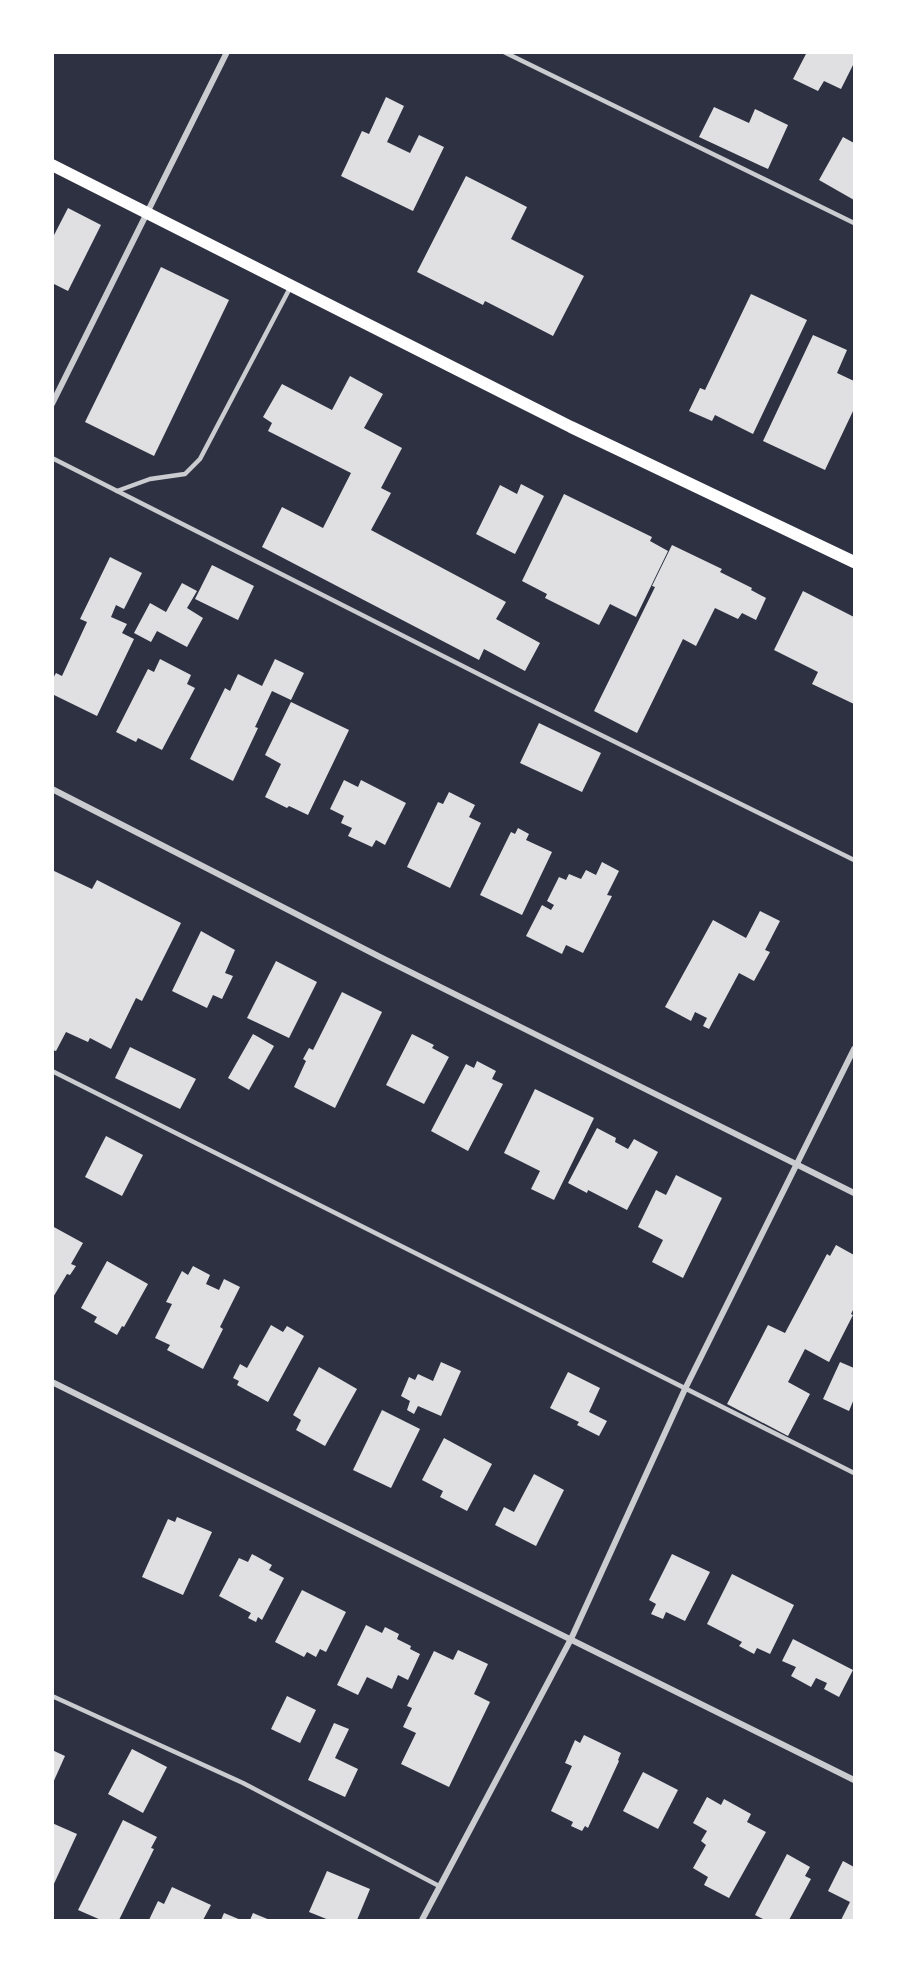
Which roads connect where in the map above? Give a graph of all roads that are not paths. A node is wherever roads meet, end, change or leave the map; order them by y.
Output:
1 (227, 52) edge
2 (504, 52) edge
3 (52, 165) edge
4 (148, 213) junction
5 (855, 223) edge
6 (291, 286) junction
7 (52, 404) edge
8 (52, 458) edge
9 (117, 491) junction
10 (855, 562) edge
11 (52, 789) edge
12 (855, 860) edge
13 (855, 1049) edge
14 (52, 1071) edge
15 (798, 1165) junction
16 (855, 1193) edge
17 (52, 1382) edge
18 (685, 1389) junction
19 (855, 1473) edge
20 (571, 1639) junction
21 (52, 1696) edge
22 (855, 1780) edge
23 (439, 1886) junction
24 (422, 1920) edge

1 - 4 street
2 - 5 lane
3 - 4 main road
4 - 6 main road
4 - 7 street
6 - 9 lane
6 - 10 main road
8 - 9 lane
9 - 12 lane
11 - 15 street
13 - 15 street
14 - 18 lane
15 - 16 street
15 - 18 street
17 - 20 street
18 - 19 lane
18 - 20 street
20 - 22 street
20 - 23 street
21 - 23 lane
23 - 24 street

